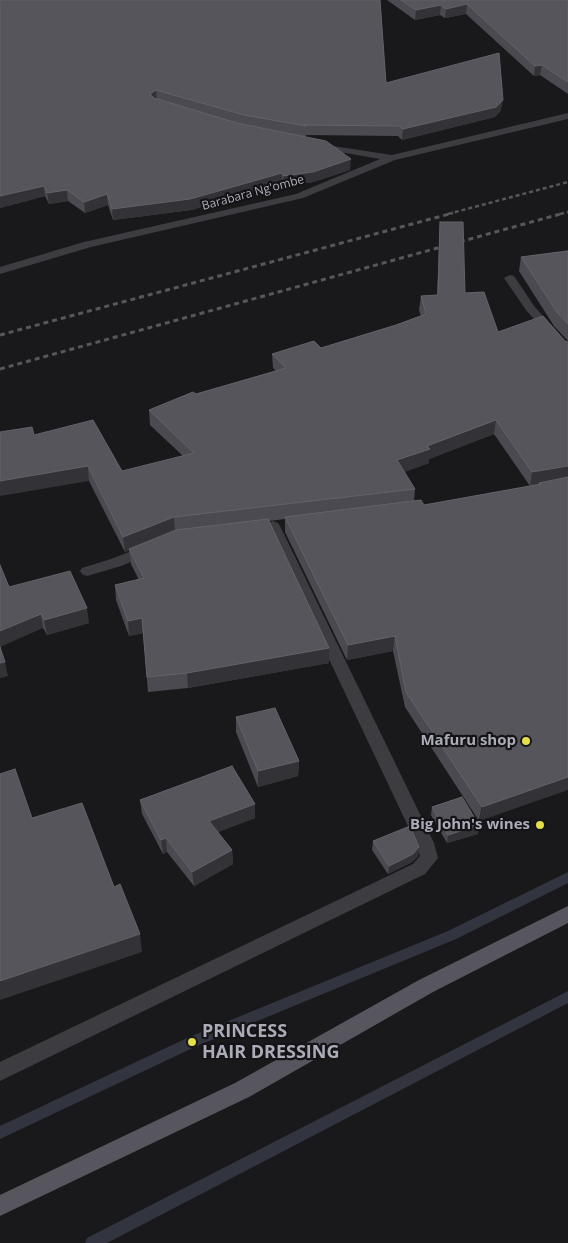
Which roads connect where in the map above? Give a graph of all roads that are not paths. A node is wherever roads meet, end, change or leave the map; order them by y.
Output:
1 (568, 116) edge
2 (310, 143) edge
3 (392, 158) junction
4 (0, 271) edge
5 (510, 278) dead end
6 (568, 352) edge
7 (292, 524) edge
8 (158, 546) edge
9 (87, 571) dead end
10 (568, 914) edge
11 (0, 1072) edge
12 (0, 1206) edge

1 - 3 street, Barabara Ng'ombe
2 - 3 street
3 - 4 street, Barabara Ng'ombe
5 - 6 street
7 - 11 street
8 - 9 street
10 - 12 main road

